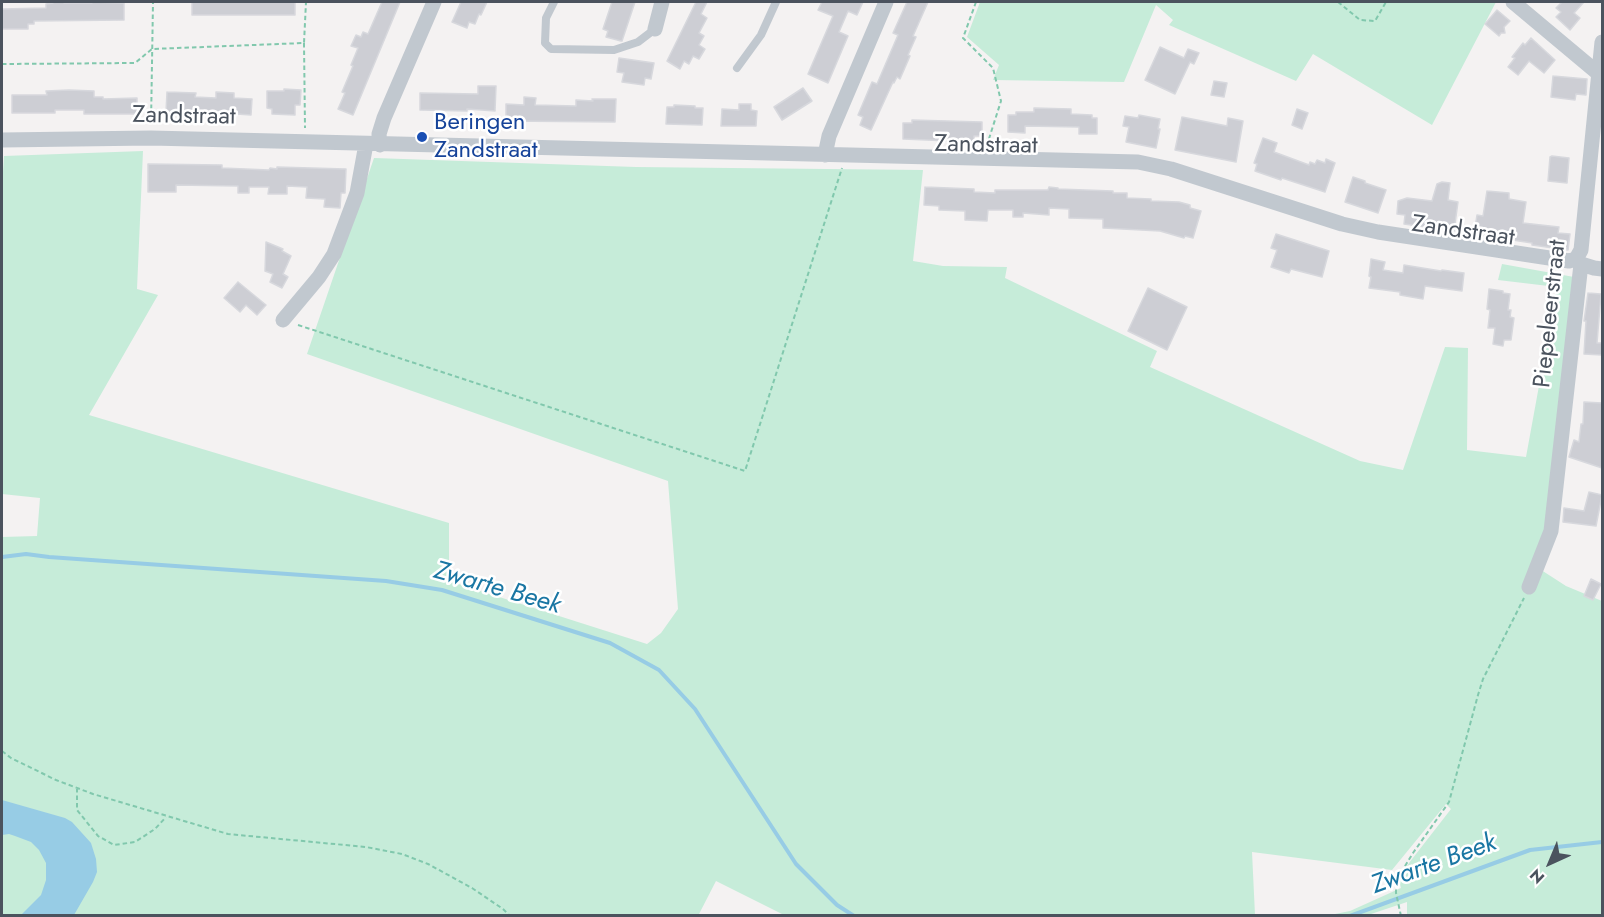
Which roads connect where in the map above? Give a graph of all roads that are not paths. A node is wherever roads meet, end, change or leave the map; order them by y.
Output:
1 (434, 2) edge
2 (554, 2) edge
3 (662, 2) edge
4 (776, 2) edge
5 (886, 2) edge
6 (1513, 2) edge
7 (655, 29) joint
8 (1602, 42) edge
9 (737, 68) dead end
10 (1599, 74) junction
11 (2, 140) edge
12 (373, 145) junction
13 (825, 155) junction
14 (1579, 261) junction
15 (1602, 268) edge
16 (283, 320) road end
17 (1529, 587) road end

1 - 12 street
2 - 7 lane
3 - 7 street
4 - 9 lane
5 - 13 street
6 - 10 street
8 - 10 street, Piepeleerstraat
10 - 14 street, Piepeleerstraat
11 - 12 street, Zandstraat
12 - 13 street, Zandstraat
12 - 16 street
13 - 14 street, Zandstraat
14 - 15 street, Zandstraat
14 - 17 street, Piepeleerstraat

